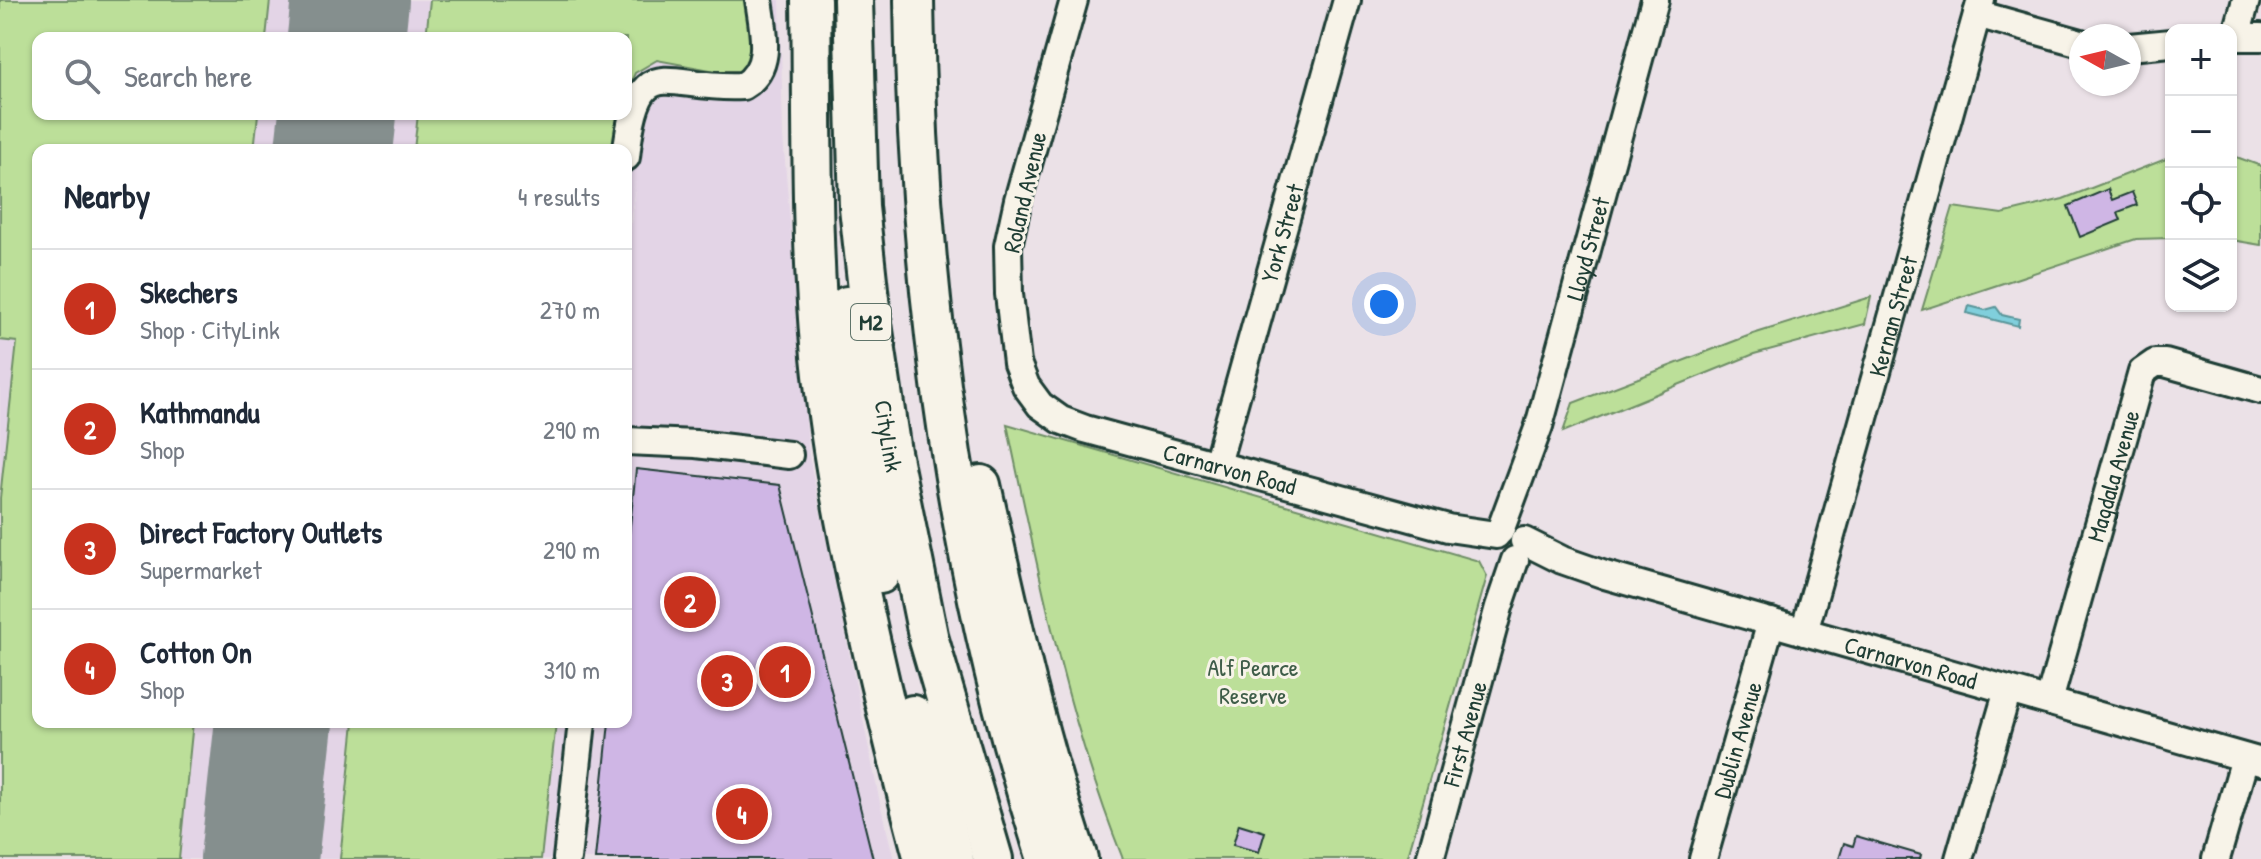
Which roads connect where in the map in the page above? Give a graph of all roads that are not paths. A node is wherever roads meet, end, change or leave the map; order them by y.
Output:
1 (759, 0) edge
2 (811, 0) edge
3 (853, 0) edge
4 (914, 0) edge
5 (1074, 0) edge
6 (1347, 0) edge
7 (1655, 0) edge
8 (2246, 0) edge
9 (1979, 7) edge
10 (2243, 37) edge
11 (2069, 39) edge
12 (2165, 44) edge
13 (2141, 46) edge
14 (854, 77) junction
15 (632, 115) edge
16 (631, 120) edge
17 (627, 144) edge
18 (925, 232) junction
19 (1026, 386) joint
20 (2261, 390) edge
21 (632, 441) edge
22 (789, 455) dead end
23 (1217, 464) junction
24 (1508, 545) junction
25 (1771, 622) junction
26 (1804, 632) junction
27 (2008, 690) junction
28 (2049, 701) junction
29 (566, 728) edge
30 (581, 728) edge
31 (2253, 760) edge
32 (553, 859) edge
33 (567, 859) edge
34 (924, 859) edge
35 (954, 859) edge
36 (993, 859) edge
37 (1047, 859) edge
38 (1078, 859) edge
39 (1430, 859) edge
40 (1703, 859) edge
41 (1959, 859) edge
42 (2216, 859) edge

1 - 15 street
2 - 34 highway
3 - 14 highway, CityLink / M2
4 - 18 highway
5 - 19 street, Roland Avenue
6 - 23 street, York Street
7 - 24 street, Lloyd Street
8 - 10 street
9 - 11 street
9 - 26 street, Kernan Street
12 - 13 street
14 - 35 highway
14 - 36 highway, CityLink / M2
16 - 17 street
18 - 37 highway
18 - 38 highway
19 - 23 street, Carnarvon Road
20 - 28 street, Magdala Avenue
21 - 22 street
23 - 24 street, Carnarvon Road
24 - 25 street, Carnarvon Road
24 - 39 street, First Avenue
25 - 26 street, Carnarvon Road
25 - 40 street, Dublin Avenue
26 - 27 street, Carnarvon Road
27 - 28 street, Carnarvon Road
27 - 41 street
28 - 31 street, Carnarvon Road
29 - 32 street
30 - 33 street
31 - 42 street

